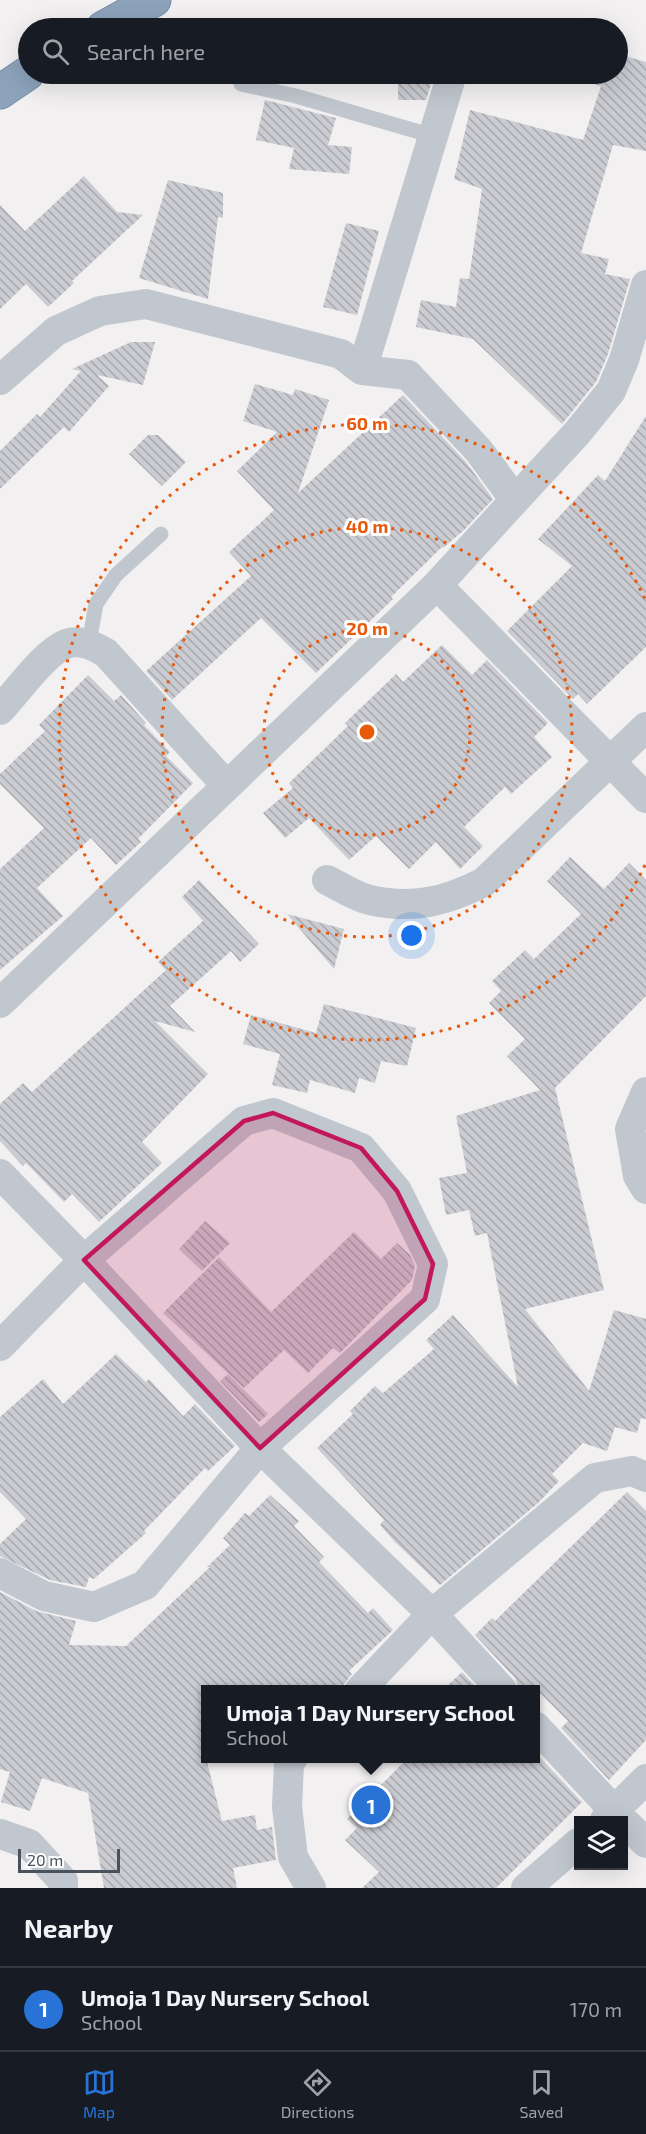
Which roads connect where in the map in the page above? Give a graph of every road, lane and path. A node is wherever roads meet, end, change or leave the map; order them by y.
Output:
1 (154, 0) edge
2 (122, 18) edge
3 (18, 80) edge
4 (241, 84) dead end
5 (449, 84) edge
6 (0, 92) edge
7 (433, 136) junction
8 (646, 285) edge
9 (362, 370) junction
10 (0, 380) edge
11 (515, 500) junction
12 (161, 534) dead end
13 (437, 585) junction
14 (89, 643) junction
15 (0, 710) edge
16 (646, 727) edge
17 (612, 761) junction
18 (227, 786) junction
19 (646, 798) edge
20 (327, 880) dead end
21 (0, 1003) edge
22 (646, 1092) edge
23 (0, 1174) edge
24 (646, 1189) edge
25 (84, 1260) junction
26 (0, 1346) edge
27 (260, 1448) junction
28 (646, 1477) edge
29 (0, 1573) edge
30 (432, 1614) junction
31 (364, 1685) edge
32 (498, 1685) edge
33 (540, 1731) edge
34 (289, 1763) edge
35 (646, 1779) edge
36 (615, 1816) edge
37 (618, 1816) edge
38 (628, 1827) edge
39 (0, 1834) edge
40 (646, 1842) edge
41 (574, 1847) edge
42 (63, 1888) edge
43 (311, 1888) edge
44 (526, 1888) edge

1 - 2 highway
3 - 6 highway
4 - 7 lane
5 - 7 street
7 - 9 street
8 - 11 street
9 - 10 street
9 - 11 street
11 - 13 street
12 - 14 lane
13 - 17 street
13 - 18 street
14 - 15 street
14 - 18 street
16 - 17 street
17 - 19 street
17 - 20 street
18 - 21 street
22 - 24 street
23 - 25 street
25 - 26 street
25 - 27 street
25 - 27 street
27 - 29 street
27 - 30 street
28 - 30 street
30 - 31 street
30 - 32 street
33 - 36 street
34 - 43 street
35 - 37 street
38 - 40 street
39 - 42 street
41 - 44 street

